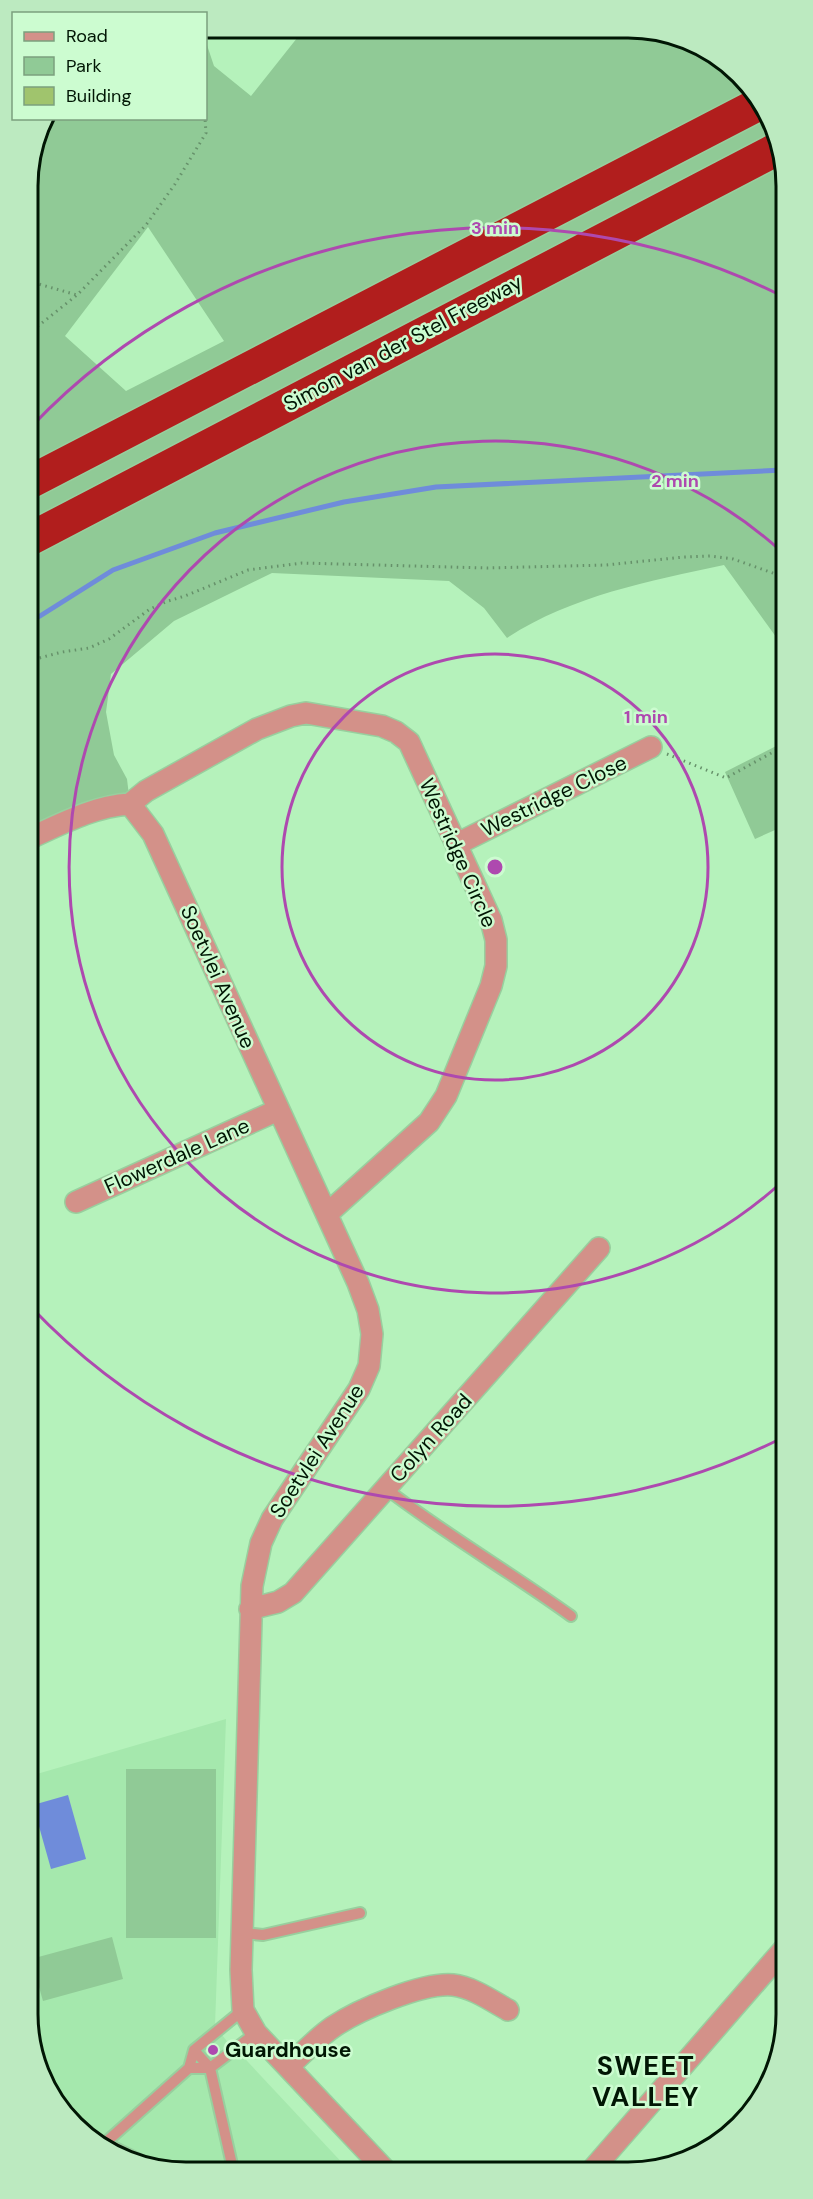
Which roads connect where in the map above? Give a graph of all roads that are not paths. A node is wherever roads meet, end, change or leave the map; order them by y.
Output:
1 (753, 107) edge
2 (772, 152) edge
3 (38, 478) edge
4 (38, 535) edge
5 (651, 747) road end
6 (130, 804) junction
7 (38, 835) edge
8 (457, 844) junction
9 (278, 1110) junction
10 (76, 1202) dead end
11 (327, 1214) junction
12 (599, 1248) dead end
13 (385, 1488) junction
14 (250, 1609) junction
15 (571, 1616) dead end
16 (360, 1913) dead end
17 (242, 1933) junction
18 (775, 1960) edge
19 (243, 2010) junction
20 (508, 2010) dead end
21 (256, 2033) junction
22 (194, 2050) junction
23 (288, 2067) junction
24 (189, 2068) junction
25 (210, 2068) junction
26 (108, 2140) edge
27 (231, 2162) edge
28 (377, 2162) edge
29 (599, 2162) edge

1 - 3 highway
2 - 4 highway, Simon van der Stel Freeway
5 - 8 street, Westridge Close
6 - 7 street
6 - 8 street, Westridge Circle
6 - 9 street, Soetvlei Avenue
8 - 11 street, Westridge Circle
9 - 10 street, Flowerdale Lane
9 - 11 street, Soetvlei Avenue
11 - 14 street, Soetvlei Avenue
12 - 13 street, Colyn Road
13 - 14 street, Colyn Road
13 - 15 lane
14 - 17 street, Soetvlei Avenue
16 - 17 lane
17 - 19 street, Soetvlei Avenue
18 - 29 street
19 - 21 street, Soetvlei Avenue
19 - 22 lane
20 - 23 street
21 - 23 street, Soetvlei Avenue
21 - 25 lane
22 - 24 lane
22 - 25 lane
23 - 28 street, Soetvlei Avenue
24 - 25 lane
24 - 26 lane
25 - 27 lane

